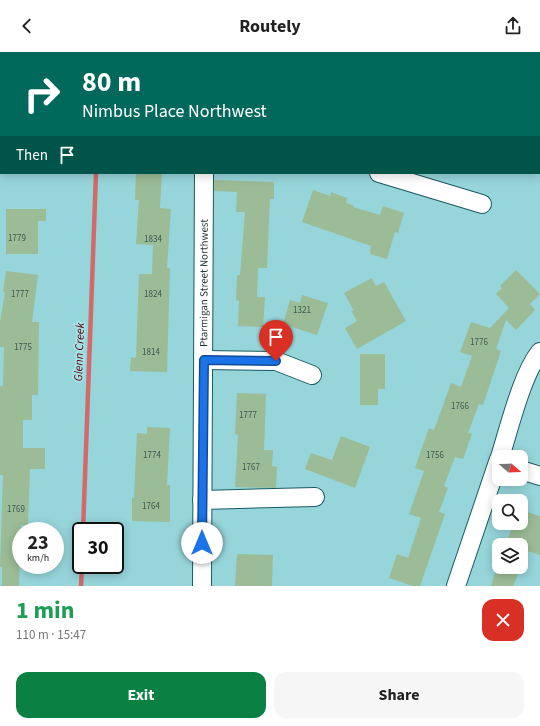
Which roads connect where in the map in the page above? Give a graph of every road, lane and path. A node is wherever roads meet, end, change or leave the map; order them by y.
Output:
1 (204, 174) edge
2 (382, 174) edge
3 (482, 204) dead end
4 (540, 352) edge
5 (204, 360) junction
6 (312, 375) dead end
7 (502, 450) edge
8 (528, 472) edge
9 (540, 476) edge
10 (492, 481) edge
11 (315, 497) dead end
12 (202, 500) junction
13 (202, 586) edge
14 (456, 586) edge

1 - 5 street, Ptarmigan Street Northwest
2 - 3 street
4 - 7 street
5 - 6 street
5 - 12 street, Ptarmigan Street Northwest
8 - 9 street
10 - 14 street
11 - 12 street
12 - 13 street, Ptarmigan Street Northwest

